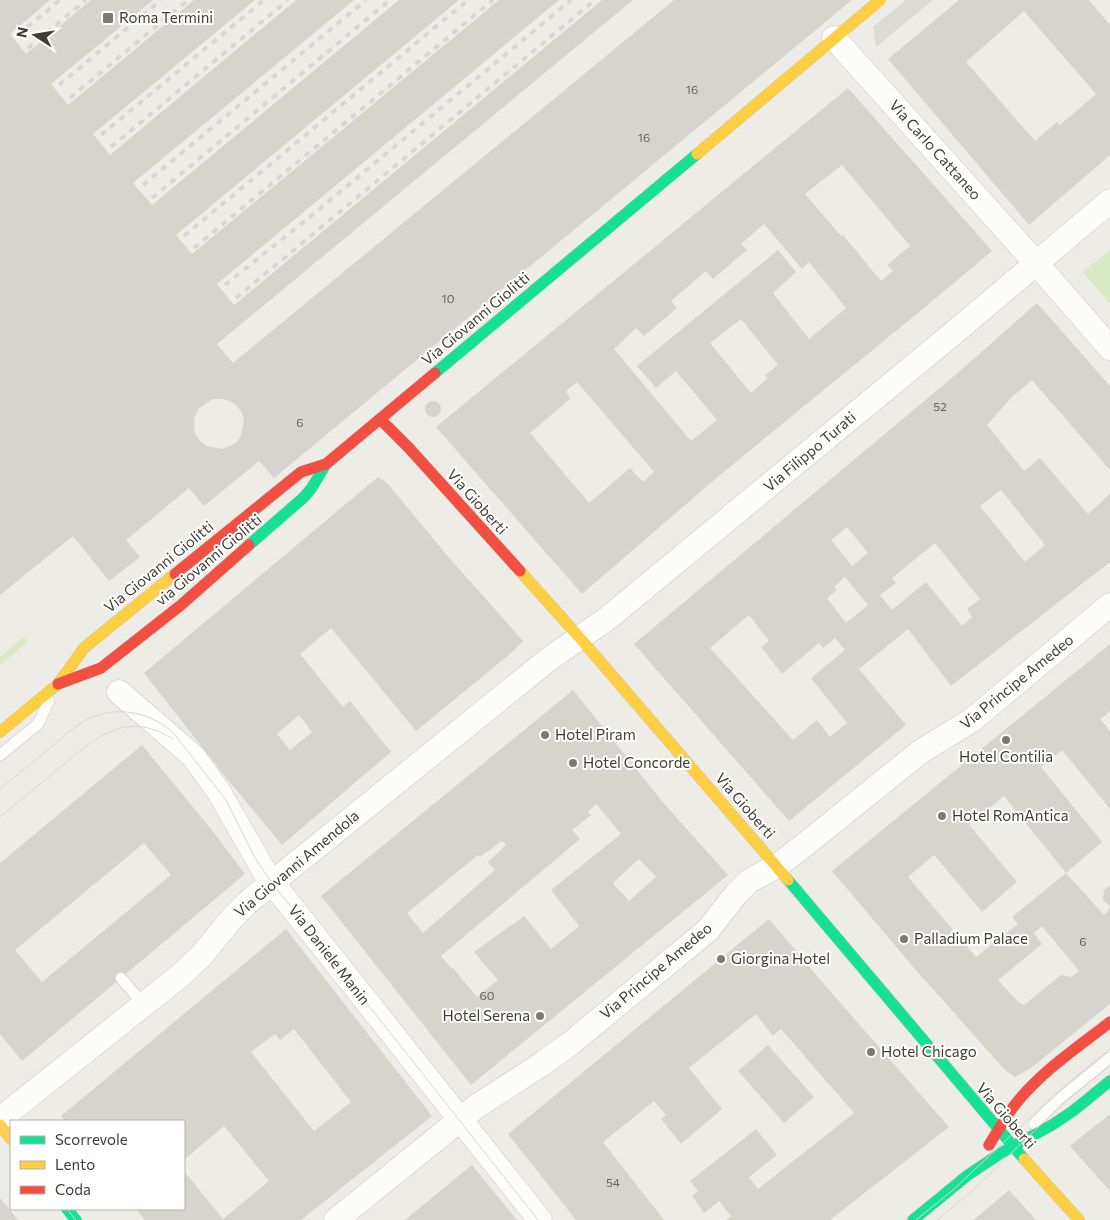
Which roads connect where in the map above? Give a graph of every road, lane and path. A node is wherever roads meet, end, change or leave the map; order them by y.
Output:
1 (880, 0) edge
2 (834, 38) junction
3 (1110, 200) edge
4 (1036, 263) junction
5 (1110, 348) edge
6 (380, 419) junction
7 (326, 464) junction
8 (1110, 605) edge
9 (580, 638) junction
10 (58, 684) junction
11 (120, 692) dead end
12 (0, 732) edge
13 (0, 755) edge
14 (777, 866) junction
15 (272, 883) junction
16 (121, 978) dead end
17 (144, 1005) junction
18 (1110, 1022) edge
19 (1110, 1058) edge
20 (1110, 1081) edge
21 (0, 1119) edge
22 (459, 1120) junction
23 (0, 1125) edge
24 (998, 1131) junction
25 (10, 1138) edge
26 (1012, 1147) junction
27 (968, 1175) junction
28 (68, 1210) edge
29 (76, 1220) edge
30 (336, 1220) edge
31 (540, 1220) edge
32 (912, 1220) edge
33 (1079, 1220) edge

1 - 2 main road, Via Giovanni Giolitti
2 - 4 street, Via Carlo Cattaneo
2 - 6 main road, Via Giovanni Giolitti
3 - 4 street, Via Filippo Turati
4 - 5 street, Via Carlo Cattaneo
4 - 9 street, Via Filippo Turati
6 - 7 main road, Via Giovanni Giolitti
6 - 9 main road, Via Gioberti
7 - 10 main road, Via Giovanni Giolitti
7 - 10 main road, via Giovanni Giolitti
8 - 14 street, Via Principe Amedeo
9 - 14 main road, Via Gioberti
9 - 15 street, Via Giovanni Amendola
10 - 12 main road
10 - 13 lane
11 - 15 street, Via Daniele Manin
14 - 22 street, Via Principe Amedeo
14 - 24 main road, Via Gioberti
15 - 17 street, Via Giovanni Amendola
15 - 22 street, Via Daniele Manin
16 - 17 lane
17 - 21 street, Via Giovanni Amendola
18 - 24 main road
19 - 26 lane
20 - 26 main road
22 - 30 street, Via Principe Amedeo
22 - 31 street, Via Daniele Manin
23 - 25 main road
24 - 26 main road, Via Gioberti
24 - 27 main road
26 - 27 main road
26 - 33 main road, Via Gioberti
27 - 32 main road
28 - 29 main road

